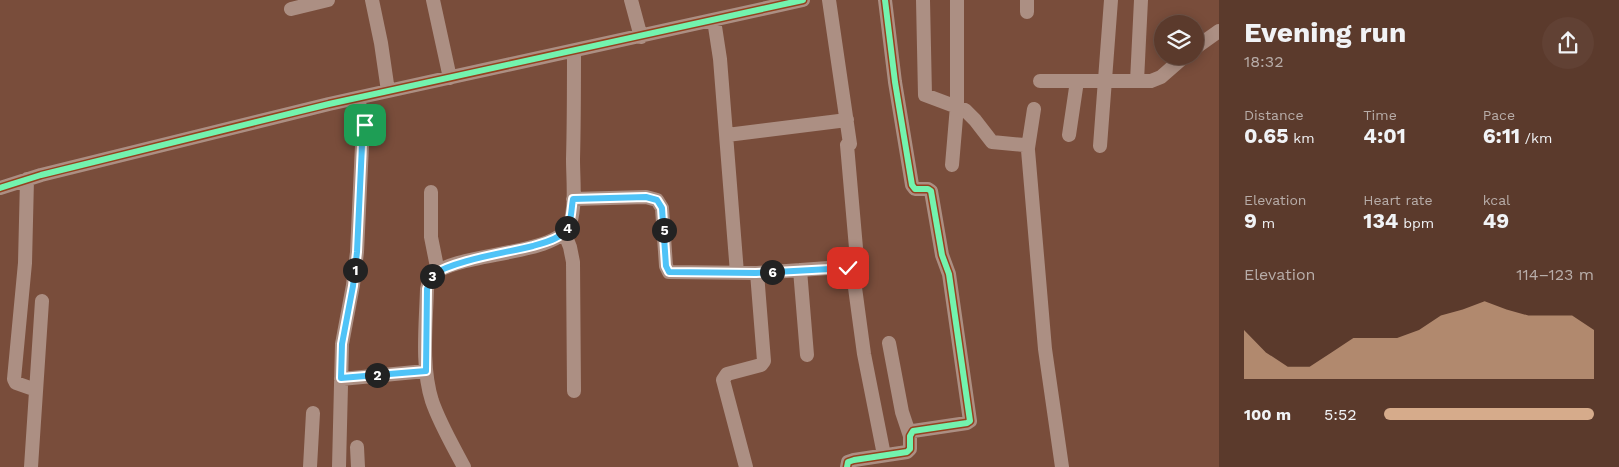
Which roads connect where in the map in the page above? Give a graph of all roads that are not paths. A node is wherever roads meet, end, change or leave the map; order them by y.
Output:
1 (328, 0) edge
2 (372, 0) edge
3 (433, 0) edge
4 (631, 0) edge
5 (829, 0) edge
6 (885, 0) edge
7 (924, 0) edge
8 (957, 0) edge
9 (1111, 0) edge
10 (1141, 0) edge
11 (794, 1) edge
12 (306, 2) edge
13 (291, 8) dead end
14 (714, 20) junction
15 (1219, 31) edge
16 (641, 37) junction
17 (1204, 42) edge
18 (574, 51) junction
19 (1174, 65) edge
20 (450, 78) junction
21 (1040, 81) dead end
22 (1077, 81) junction
23 (1105, 81) junction
24 (1137, 81) junction
25 (388, 91) junction
26 (357, 98) junction
27 (957, 106) junction
28 (1034, 109) dead end
29 (846, 120) junction
30 (727, 135) junction
31 (1069, 135) dead end
32 (1100, 146) dead end
33 (1028, 148) junction
34 (952, 165) dead end
35 (27, 179) junction
36 (0, 188) edge
37 (430, 192) dead end
38 (573, 199) junction
39 (564, 232) junction
40 (800, 270) junction
41 (852, 271) junction
42 (438, 272) junction
43 (737, 273) junction
44 (756, 273) junction
45 (42, 301) dead end
46 (889, 343) dead end
47 (807, 355) dead end
48 (426, 371) junction
49 (341, 378) junction
50 (36, 390) junction
51 (574, 391) dead end
52 (313, 413) dead end
53 (910, 436) junction
54 (357, 447) dead end
55 (884, 455) junction
56 (31, 467) edge
57 (310, 467) edge
58 (339, 467) edge
59 (358, 467) edge
60 (464, 467) edge
61 (746, 467) edge
62 (847, 467) edge
63 (1062, 467) edge

1 - 12 street
2 - 25 street
3 - 20 street
4 - 16 street
5 - 29 street
6 - 53 street
7 - 27 street
8 - 27 street
9 - 23 street
10 - 24 street
11 - 14 street
12 - 13 street
14 - 16 street
14 - 30 street
15 - 17 street
16 - 18 street
18 - 20 street
18 - 38 street
19 - 24 street
20 - 25 street
21 - 22 street
22 - 23 street
22 - 31 street
23 - 24 street
23 - 32 street
25 - 26 street
26 - 35 street
26 - 49 street
27 - 33 street
27 - 34 street
28 - 33 street
29 - 30 street
29 - 41 street
30 - 43 street
33 - 63 street
35 - 36 street
35 - 50 street
37 - 42 street
38 - 39 street
38 - 43 street
39 - 42 street
39 - 51 street
40 - 41 street
40 - 44 street
40 - 47 street
41 - 55 street
42 - 48 street
43 - 44 street
44 - 61 street
45 - 50 street
46 - 53 street
48 - 49 street
48 - 60 street
49 - 58 street
50 - 56 street
52 - 57 street
53 - 55 street
54 - 59 street
55 - 62 street

